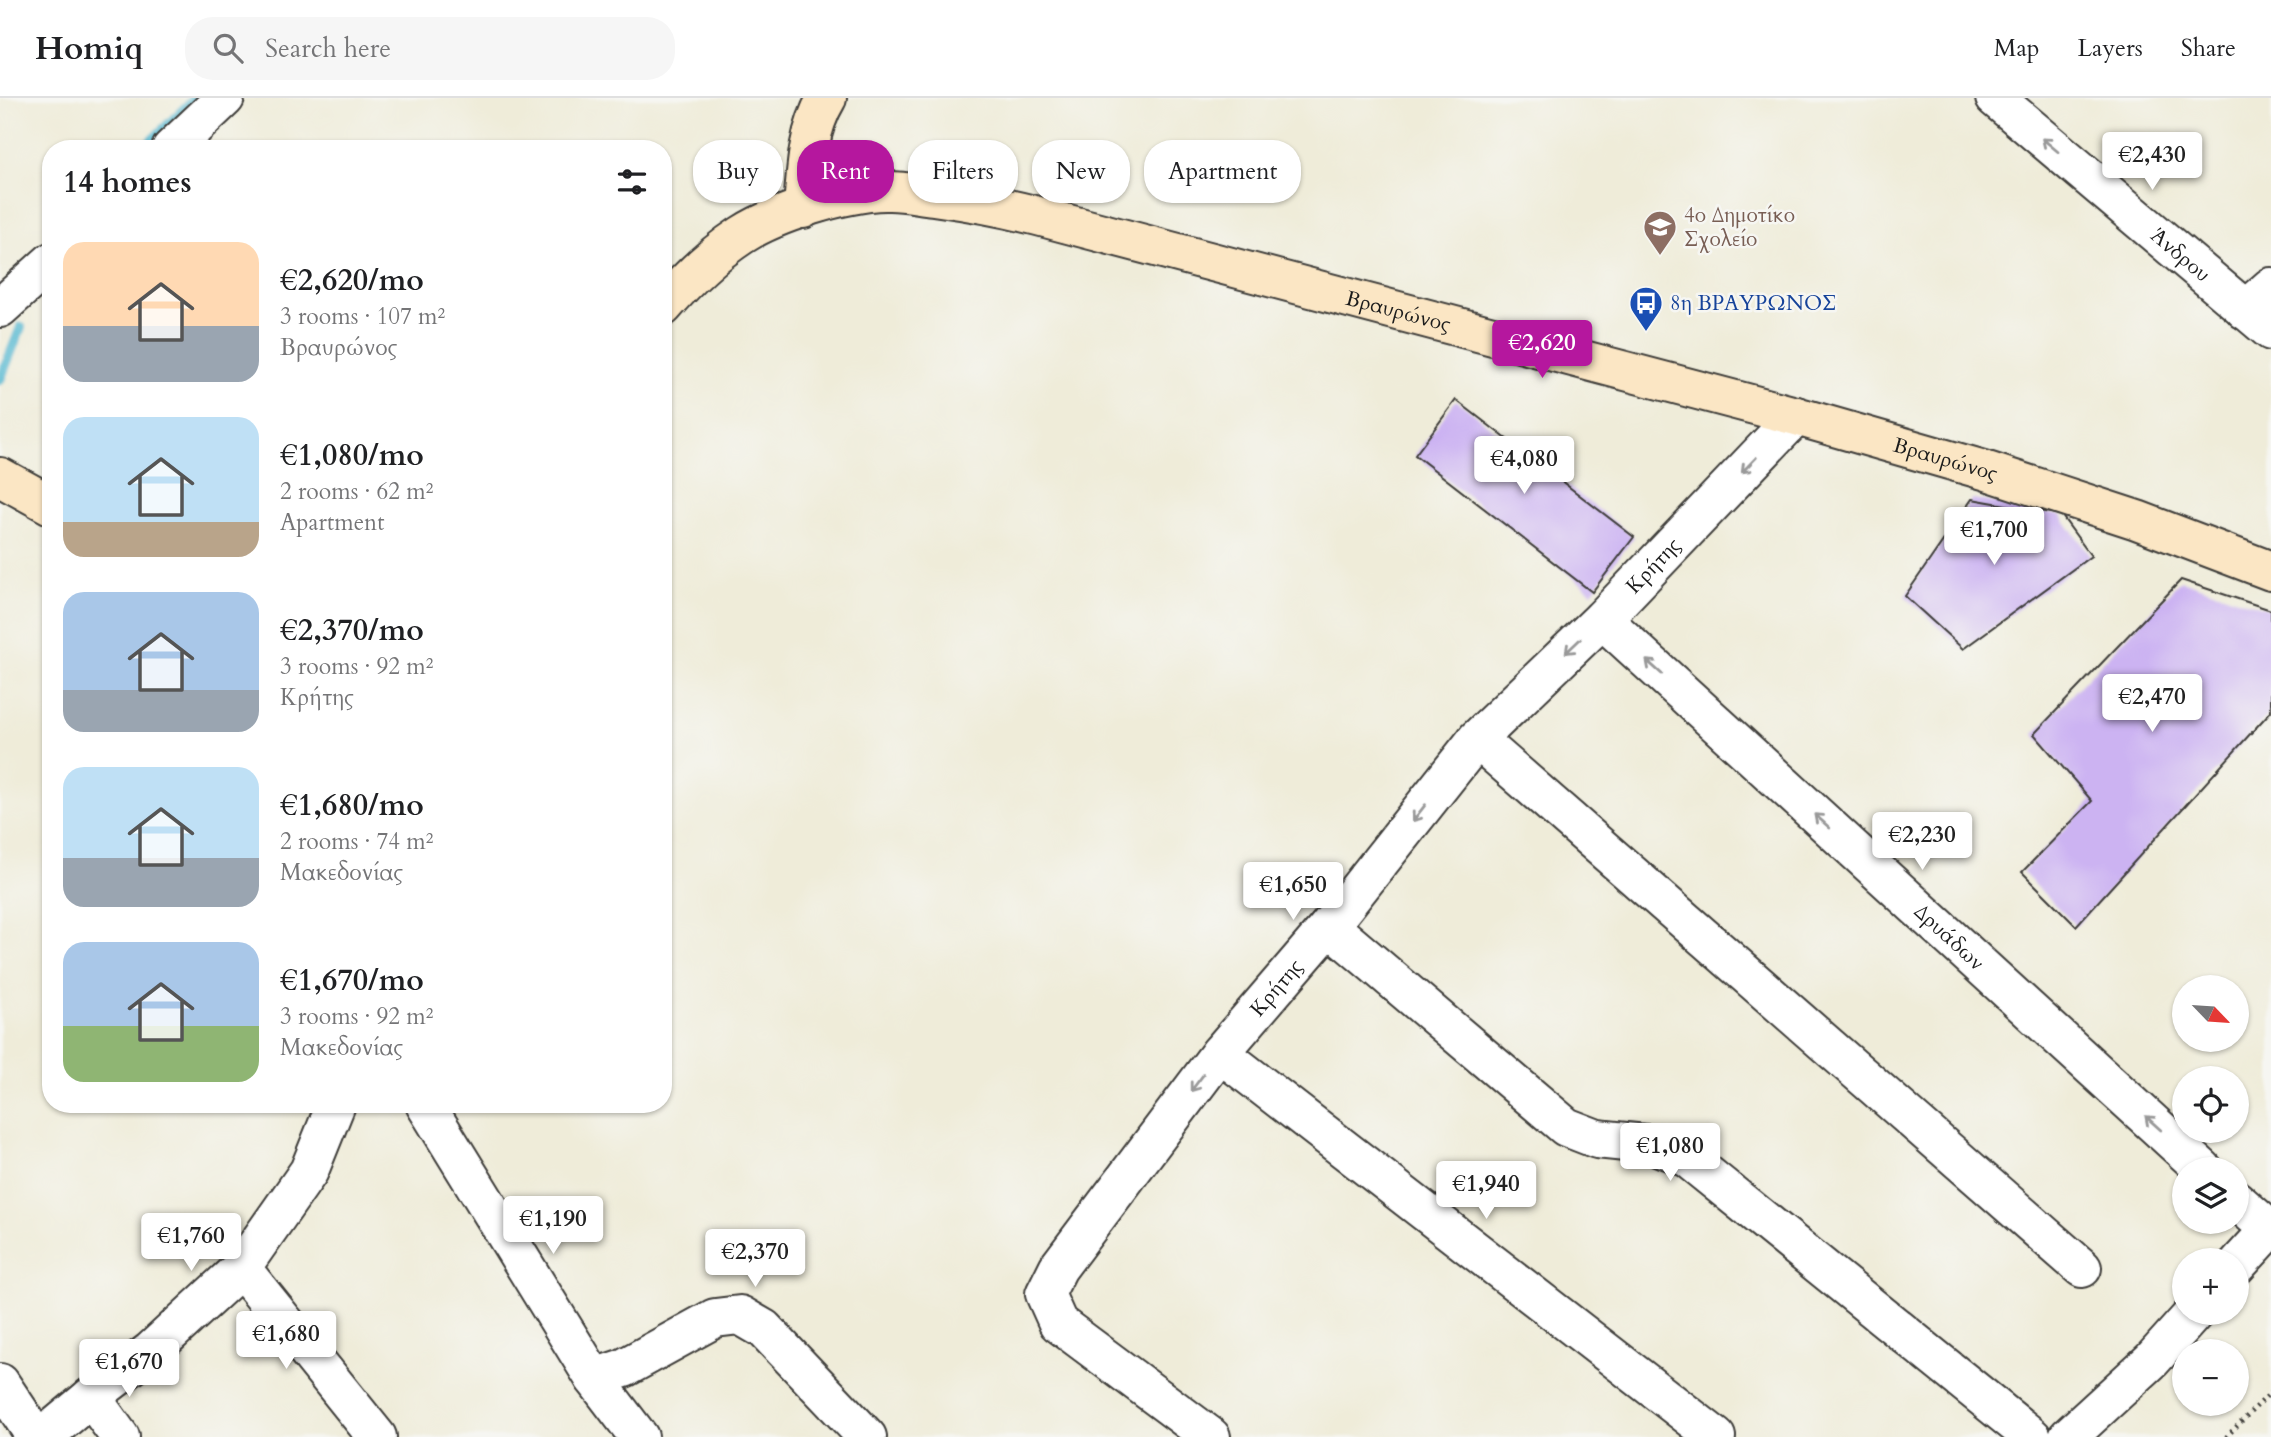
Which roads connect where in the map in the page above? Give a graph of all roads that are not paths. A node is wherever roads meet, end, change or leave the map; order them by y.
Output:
1 (225, 98) edge
2 (827, 98) edge
3 (1995, 98) edge
4 (180, 140) edge
5 (803, 209) junction
6 (42, 270) edge
7 (672, 297) edge
8 (0, 308) edge
9 (2262, 309) edge
10 (1796, 416) junction
11 (0, 477) edge
12 (42, 500) edge
13 (2271, 571) edge
14 (1602, 619) junction
15 (1477, 739) junction
16 (1329, 926) junction
17 (1220, 1053) junction
18 (332, 1113) edge
19 (431, 1113) edge
20 (2190, 1157) edge
21 (2249, 1210) edge
22 (2270, 1228) edge
23 (2249, 1251) edge
24 (241, 1268) junction
25 (2082, 1268) dead end
26 (2183, 1325) edge
27 (594, 1378) junction
28 (0, 1383) edge
29 (91, 1397) junction
30 (1206, 1436) edge
31 (36, 1437) edge
32 (43, 1437) edge
33 (120, 1437) edge
34 (377, 1437) edge
35 (639, 1437) edge
36 (867, 1437) edge
37 (1716, 1437) edge
38 (2032, 1437) edge
39 (2068, 1437) edge

1 - 4 street
2 - 5 main road
9 -> 3 street, Άνδρου
5 - 7 main road, Βραυρώνος
5 - 10 main road, Βραυρώνος
6 - 8 street
10 - 13 main road, Βραυρώνος
10 -> 14 street, Κρήτης
11 - 12 main road
14 -> 15 street, Κρήτης
20 -> 14 street, Δρυάδων
15 -> 16 street, Κρήτης
15 - 25 street
16 - 17 street, Κρήτης
16 - 38 street
17 -> 30 street, Κρήτης
17 - 37 street
18 - 24 street
19 - 27 street
21 - 22 street
22 - 23 street
24 - 29 street
24 - 34 street
26 - 39 street
27 - 35 street
27 - 36 street
28 - 31 street
29 - 32 street
29 - 33 street

